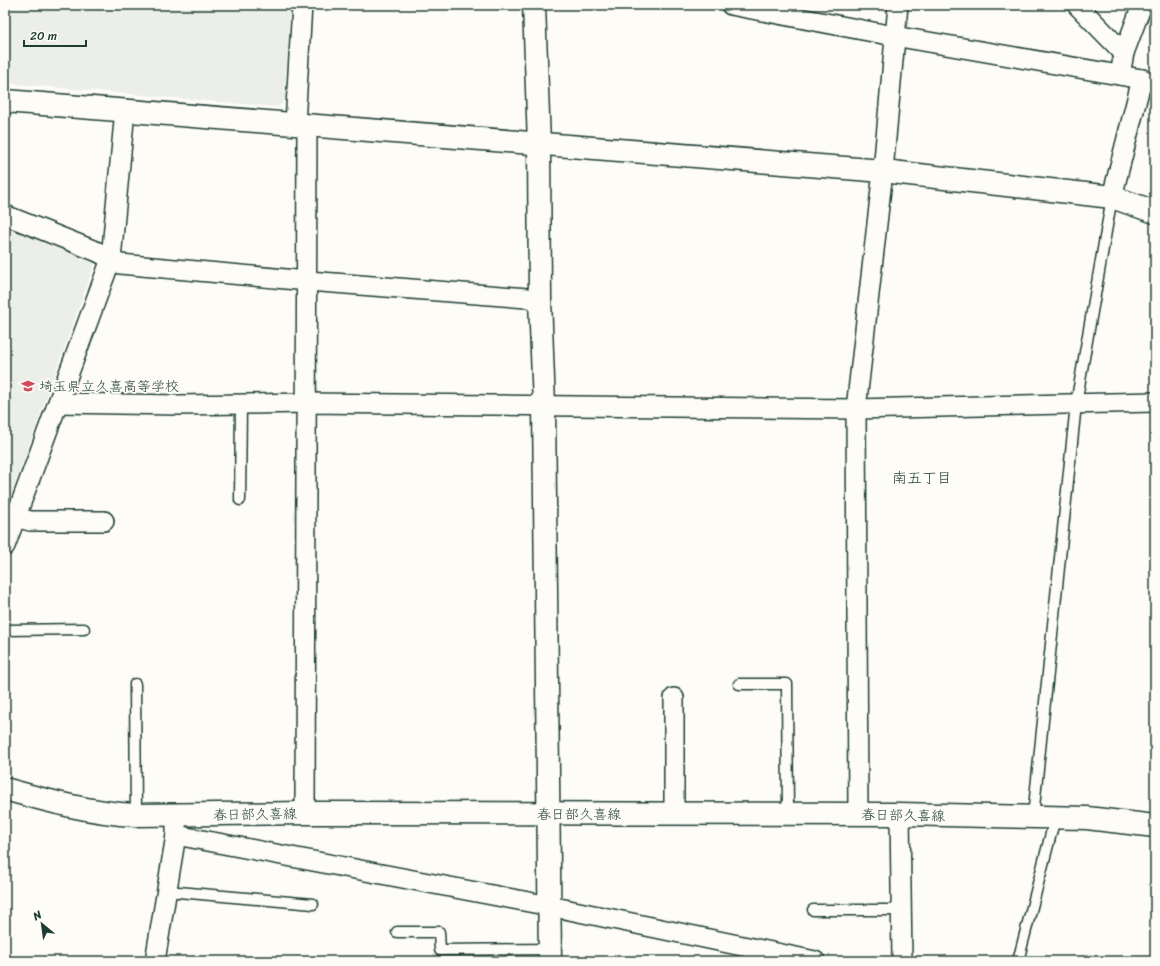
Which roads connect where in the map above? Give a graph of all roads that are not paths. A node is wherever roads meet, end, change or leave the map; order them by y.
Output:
1 (302, 5) edge
2 (534, 5) edge
3 (731, 5) edge
4 (898, 5) edge
5 (1077, 5) edge
6 (1142, 5) edge
7 (894, 36) junction
8 (1124, 53) junction
9 (1120, 75) junction
10 (1148, 81) edge
11 (5, 101) edge
12 (125, 110) junction
13 (301, 125) junction
14 (539, 144) junction
15 (884, 170) junction
16 (1112, 197) junction
17 (1155, 212) edge
18 (5, 215) edge
19 (111, 259) junction
20 (308, 281) junction
21 (540, 299) junction
22 (1155, 402) edge
23 (306, 403) junction
24 (58, 404) junction
25 (1076, 404) junction
26 (240, 405) junction
27 (544, 406) junction
28 (856, 410) junction
29 (240, 500) dead end
30 (16, 517) junction
31 (104, 521) dead end
32 (5, 546) edge
33 (84, 629) dead end
34 (5, 630) edge
35 (136, 684) dead end
36 (739, 684) dead end
37 (674, 698) dead end
38 (5, 790) edge
39 (305, 813) junction
40 (549, 814) junction
41 (674, 814) junction
42 (788, 814) junction
43 (858, 814) junction
44 (900, 814) junction
45 (136, 815) junction
46 (1033, 817) junction
47 (1055, 818) junction
48 (176, 825) junction
49 (1155, 826) edge
50 (167, 891) junction
51 (314, 904) dead end
52 (550, 906) junction
53 (813, 910) dead end
54 (901, 910) junction
55 (397, 932) dead end
56 (550, 955) edge
57 (155, 961) edge
58 (815, 961) edge
59 (902, 961) edge
60 (1018, 961) edge

1 - 13 street
2 - 14 street
3 - 7 street
4 - 7 street
5 - 8 street
6 - 8 street
7 - 9 street
7 - 15 street
8 - 9 street
9 - 10 street
10 - 16 street
11 - 12 street
12 - 13 street
12 - 19 street
13 - 14 street
13 - 20 street
14 - 15 street
14 - 21 street
15 - 16 street
15 - 28 street
16 - 17 street
16 - 25 lane
18 - 19 street
19 - 20 street
19 - 24 street
20 - 21 street
20 - 23 street
21 - 27 street
22 - 25 street
23 - 26 street
23 - 27 street
23 - 39 street
24 - 26 street
24 - 30 street
25 - 28 street
25 - 46 lane
26 - 29 lane
27 - 28 street
27 - 40 street
28 - 43 street
30 - 31 street
30 - 32 street
33 - 34 lane
35 - 45 lane
36 - 42 lane
37 - 41 street
38 - 45 street, 春日部久喜線
39 - 40 street, 春日部久喜線
39 - 48 street, 春日部久喜線
40 - 41 street, 春日部久喜線
40 - 52 street
41 - 42 street, 春日部久喜線
42 - 43 street, 春日部久喜線
43 - 44 street, 春日部久喜線
44 - 46 street, 春日部久喜線
44 - 54 street
45 - 48 street, 春日部久喜線
46 - 47 street, 春日部久喜線
47 - 49 street, 春日部久喜線
47 - 60 lane
48 - 50 street
48 - 52 street
50 - 51 lane
50 - 57 street
52 - 56 street
52 - 58 street
53 - 54 lane
54 - 59 street
55 - 56 lane

